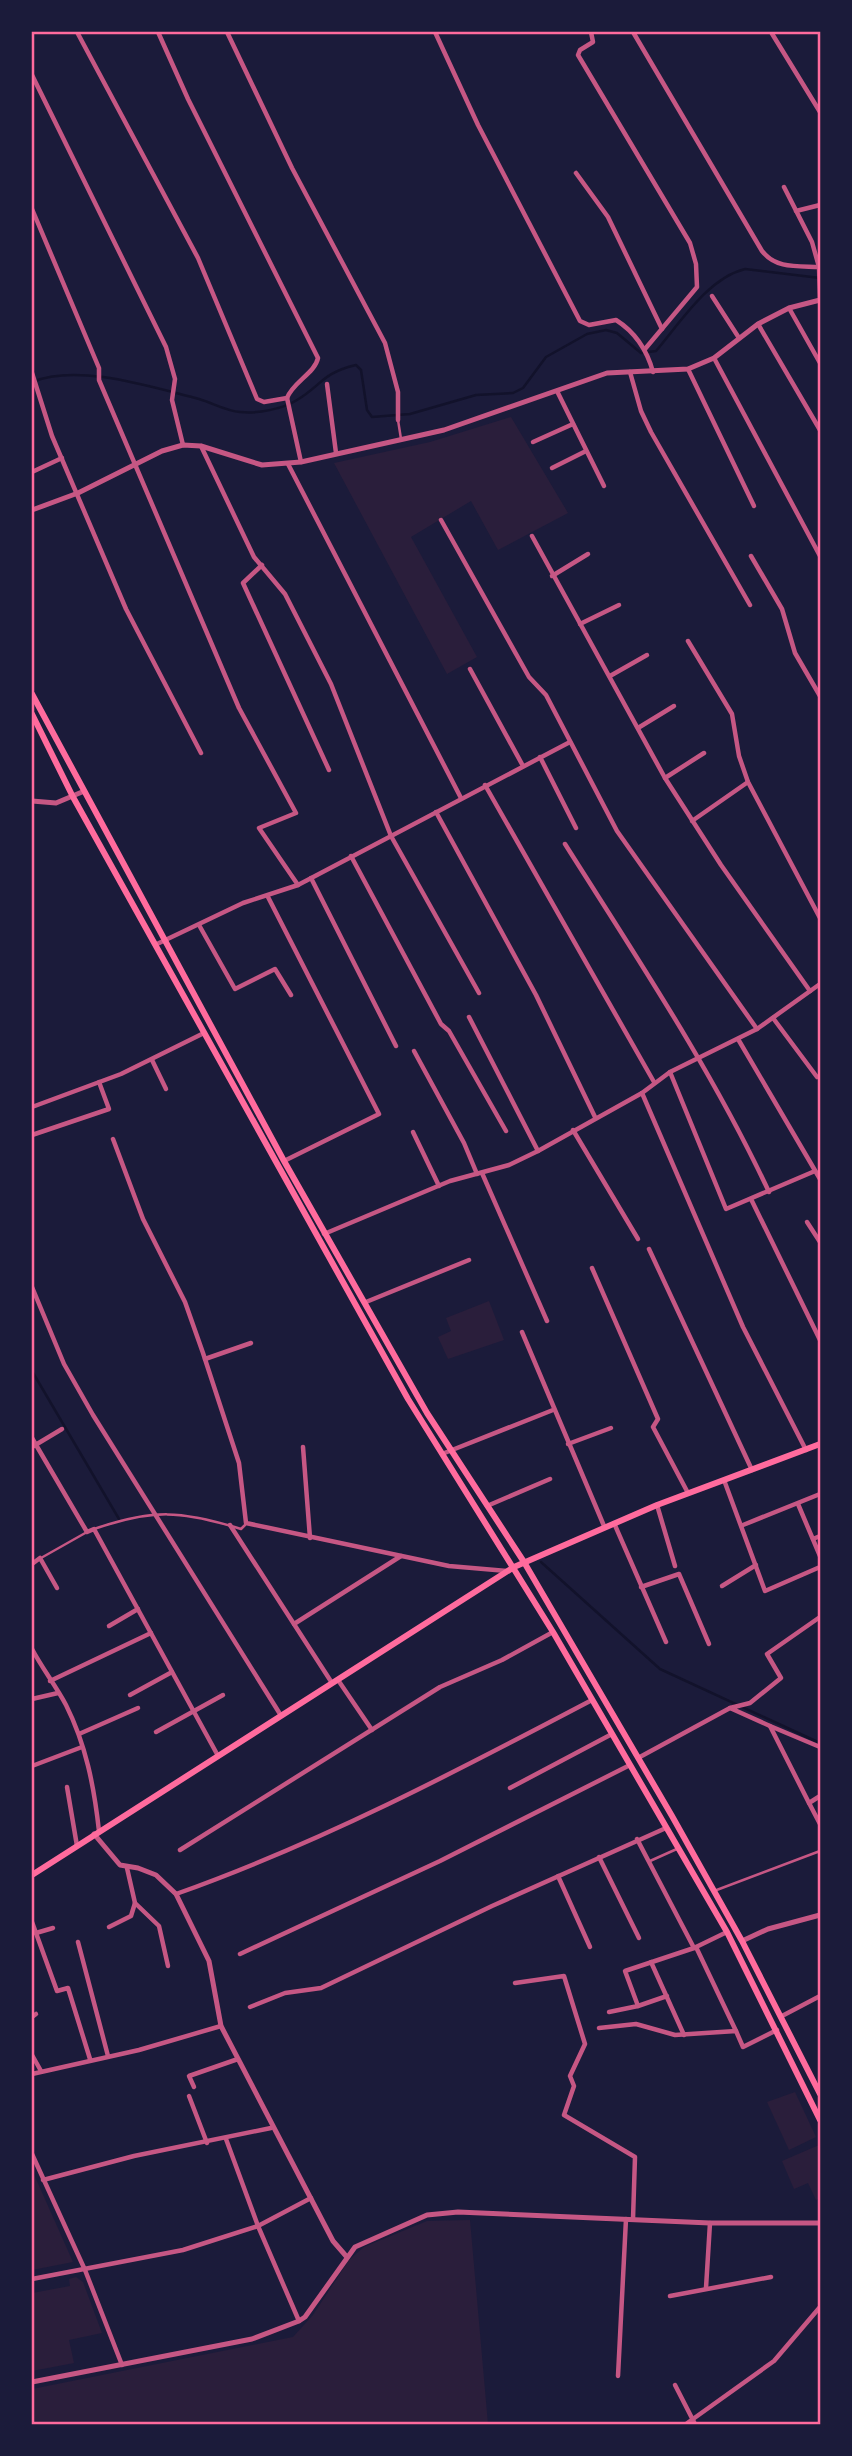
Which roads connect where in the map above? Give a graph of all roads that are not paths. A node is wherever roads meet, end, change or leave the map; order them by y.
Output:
1 (77, 32) edge
2 (158, 32) edge
3 (227, 32) edge
4 (435, 32) edge
5 (590, 32) edge
6 (633, 32) edge
7 (771, 32) edge
8 (32, 75) edge
9 (821, 112) edge
10 (576, 173) dead end
11 (784, 187) dead end
12 (821, 205) edge
13 (32, 209) edge
14 (796, 211) junction
15 (819, 269) edge
16 (819, 282) edge
17 (712, 296) dead end
18 (820, 300) edge
19 (789, 308) junction
20 (758, 324) junction
21 (662, 329) junction
22 (739, 338) junction
23 (645, 349) junction
24 (714, 358) junction
25 (821, 363) edge
26 (688, 369) junction
27 (630, 372) junction
28 (653, 373) junction
29 (33, 375) edge
30 (327, 384) dead end
31 (556, 390) junction
32 (287, 397) junction
33 (398, 420) joint
34 (573, 424) junction
35 (821, 430) edge
36 (401, 439) junction
37 (533, 442) dead end
38 (183, 445) junction
39 (201, 446) junction
40 (586, 451) junction
41 (336, 453) junction
42 (63, 458) junction
43 (301, 462) junction
44 (288, 464) junction
45 (135, 465) junction
46 (552, 468) dead end
47 (32, 472) edge
48 (604, 486) dead end
49 (78, 493) junction
50 (754, 506) dead end
51 (32, 510) edge
52 (441, 520) dead end
53 (532, 536) dead end
54 (588, 554) dead end
55 (751, 556) dead end
56 (821, 556) edge
57 (262, 565) junction
58 (552, 576) junction
59 (619, 605) dead end
60 (750, 606) dead end
61 (580, 624) junction
62 (688, 641) dead end
63 (647, 656) dead end
64 (470, 669) dead end
65 (610, 676) junction
66 (32, 694) edge
67 (821, 696) edge
68 (674, 706) dead end
69 (32, 714) edge
70 (638, 728) junction
71 (570, 742) junction
72 (201, 753) dead end
73 (704, 753) dead end
74 (540, 757) junction
75 (523, 766) junction
76 (329, 770) dead end
77 (665, 778) junction
78 (748, 782) junction
79 (485, 785) junction
80 (82, 792) junction
81 (73, 797) junction
82 (461, 798) junction
83 (32, 801) edge
84 (436, 812) junction
85 (692, 821) junction
86 (576, 828) dead end
87 (391, 836) junction
88 (565, 844) dead end
89 (351, 856) junction
90 (311, 878) junction
91 (298, 886) junction
92 (268, 897) junction
93 (821, 918) edge
94 (199, 925) junction
95 (166, 940) junction
96 (157, 944) junction
97 (821, 984) edge
98 (810, 992) junction
99 (479, 993) dead end
100 (290, 995) dead end
101 (469, 1017) dead end
102 (773, 1018) junction
103 (757, 1029) junction
104 (205, 1032) junction
105 (218, 1034) junction
106 (738, 1039) junction
107 (209, 1040) junction
108 (396, 1046) dead end
109 (414, 1051) dead end
110 (700, 1058) junction
111 (152, 1060) junction
112 (670, 1072) junction
113 (817, 1077) dead end
114 (654, 1082) junction
115 (99, 1083) junction
116 (166, 1089) dead end
117 (642, 1093) junction
118 (32, 1107) edge
119 (595, 1117) junction
120 (573, 1130) junction
121 (506, 1131) dead end
122 (413, 1132) dead end
123 (32, 1135) edge
124 (113, 1139) dead end
125 (538, 1150) junction
126 (284, 1161) junction
127 (276, 1165) junction
128 (815, 1171) junction
129 (479, 1173) junction
130 (821, 1179) edge
131 (439, 1186) junction
132 (769, 1192) junction
133 (751, 1199) junction
134 (807, 1222) dead end
135 (326, 1233) junction
136 (318, 1238) junction
137 (638, 1239) dead end
138 (821, 1241) edge
139 (649, 1249) dead end
140 (470, 1260) dead end
141 (592, 1268) dead end
142 (32, 1287) edge
143 (366, 1303) junction
144 (547, 1321) dead end
145 (522, 1332) dead end
146 (821, 1339) edge
147 (251, 1343) dead end
148 (205, 1359) junction
149 (410, 1382) junction
150 (401, 1386) junction
151 (553, 1410) junction
152 (611, 1428) dead end
153 (62, 1429) dead end
154 (32, 1438) edge
155 (568, 1444) junction
156 (821, 1444) edge
157 (33, 1446) edge
158 (303, 1447) dead end
159 (451, 1449) junction
160 (806, 1450) junction
161 (442, 1454) junction
162 (752, 1470) junction
163 (551, 1479) dead end
164 (724, 1480) junction
165 (688, 1493) junction
166 (821, 1494) edge
167 (798, 1504) junction
168 (657, 1505) junction
169 (487, 1506) junction
170 (153, 1513) junction
171 (613, 1522) junction
172 (246, 1523) junction
173 (230, 1525) junction
174 (743, 1525) junction
175 (604, 1526) junction
176 (94, 1529) junction
177 (87, 1532) junction
178 (821, 1536) edge
179 (310, 1538) junction
180 (813, 1539) junction
181 (402, 1556) junction
182 (821, 1556) edge
183 (40, 1559) junction
184 (524, 1562) junction
185 (32, 1564) edge
186 (756, 1565) junction
187 (676, 1566) dead end
188 (821, 1567) edge
189 (511, 1569) junction
190 (722, 1586) dead end
191 (641, 1587) junction
192 (57, 1588) dead end
193 (138, 1609) junction
194 (821, 1617) edge
195 (294, 1624) junction
196 (110, 1626) dead end
197 (560, 1627) junction
198 (553, 1632) junction
199 (151, 1633) junction
200 (666, 1642) dead end
201 (709, 1644) dead end
202 (32, 1649) edge
203 (172, 1672) junction
204 (50, 1681) junction
205 (334, 1681) junction
206 (58, 1693) junction
207 (130, 1695) dead end
208 (223, 1695) dead end
209 (599, 1696) junction
210 (32, 1699) edge
211 (592, 1700) junction
212 (138, 1708) dead end
213 (732, 1708) junction
214 (194, 1711) junction
215 (280, 1714) junction
216 (769, 1726) junction
217 (372, 1730) junction
218 (156, 1732) dead end
219 (613, 1733) junction
220 (79, 1734) junction
221 (82, 1747) junction
222 (821, 1747) edge
223 (217, 1754) junction
224 (637, 1759) junction
225 (32, 1764) edge
226 (630, 1764) junction
227 (67, 1787) dead end
228 (510, 1788) dead end
229 (821, 1796) edge
230 (809, 1803) junction
231 (821, 1824) edge
232 (667, 1828) junction
233 (96, 1833) junction
234 (637, 1839) junction
235 (77, 1846) junction
236 (679, 1848) junction
237 (180, 1850) dead end
238 (821, 1851) edge
239 (599, 1857) junction
240 (649, 1861) junction
241 (127, 1868) junction
242 (32, 1875) edge
243 (558, 1875) junction
244 (714, 1891) junction
245 (176, 1894) junction
246 (135, 1903) junction
247 (821, 1915) edge
248 (32, 1922) edge
249 (109, 1927) dead end
250 (53, 1928) dead end
251 (727, 1932) junction
252 (36, 1933) junction
253 (639, 1938) dead end
254 (742, 1941) junction
255 (78, 1942) dead end
256 (734, 1945) junction
257 (590, 1947) dead end
258 (695, 1947) junction
259 (240, 1954) dead end
260 (651, 1962) junction
261 (168, 1966) dead end
262 (515, 1983) dead end
263 (667, 1996) junction
264 (821, 1996) edge
265 (639, 2006) junction
266 (250, 2007) dead end
267 (609, 2012) dead end
268 (782, 2016) junction
269 (221, 2026) junction
270 (598, 2028) dead end
271 (778, 2030) junction
272 (736, 2031) junction
273 (685, 2035) junction
274 (32, 2055) edge
275 (108, 2056) junction
276 (90, 2059) junction
277 (238, 2059) junction
278 (41, 2071) junction
279 (32, 2074) edge
280 (194, 2087) dead end
281 (821, 2094) edge
282 (189, 2096) dead end
283 (821, 2120) edge
284 (271, 2128) junction
285 (226, 2139) junction
286 (207, 2143) junction
287 (32, 2154) edge
288 (43, 2180) junction
289 (311, 2198) junction
290 (629, 2219) junction
291 (710, 2222) junction
292 (821, 2224) edge
293 (258, 2226) junction
294 (346, 2256) junction
295 (85, 2270) junction
296 (771, 2277) dead end
297 (32, 2279) edge
298 (706, 2288) junction
299 (670, 2297) dead end
300 (821, 2307) edge
301 (299, 2321) junction
302 (122, 2365) junction
303 (618, 2375) dead end
304 (32, 2382) edge
305 (675, 2385) dead end
306 (694, 2422) edge
307 (686, 2424) edge

1 - 32 street
2 - 32 street
3 - 33 street
4 - 23 street
5 - 21 street
6 - 15 street
7 - 9 street
8 - 38 street
10 - 21 street
11 - 14 street
12 - 14 street
13 - 45 street
14 - 15 street
15 - 16 street
16 - 18 street
17 - 22 street
18 - 19 street
19 - 20 street
19 - 25 street
20 - 22 street
20 - 35 street
21 - 23 street
22 - 24 street
23 - 28 street
24 - 26 street
24 - 56 street
26 - 28 street
26 - 50 street
27 - 28 street
27 - 31 street
27 - 60 street
29 - 42 street
30 - 41 street
31 - 34 street
31 - 36 street
32 - 43 street
33 - 36 street
34 - 37 street
34 - 40 street
36 - 41 street
38 - 39 street
38 - 45 street
39 - 44 street
39 - 57 street
40 - 46 street
40 - 48 street
41 - 43 street
42 - 47 street
42 - 49 street
43 - 44 street
44 - 82 street
45 - 49 street
45 - 91 street
49 - 51 street
49 - 72 street
52 - 71 street
53 - 58 street
54 - 58 street
55 - 67 street
57 - 76 street
57 - 87 street
58 - 61 street
59 - 61 street
61 - 65 street
62 - 78 street
63 - 65 street
64 - 75 street
65 - 70 street
66 - 80 main road
68 - 70 street
69 - 81 main road
70 - 77 street
71 - 74 street
71 - 103 street
73 - 77 street
74 - 75 street
74 - 86 street
75 - 79 street
77 - 85 street
78 - 85 street
78 - 93 street
79 - 82 street
79 - 114 street
80 - 81 street
80 - 95 main road
81 - 83 street
81 - 96 main road
82 - 84 street
84 - 87 street
84 - 119 street
85 - 98 street
87 - 89 street
87 - 99 street
88 - 110 street
89 - 90 street
89 - 121 street
90 - 91 street
90 - 108 street
91 - 92 street
92 - 94 street
92 - 126 street
94 - 95 street
94 - 100 street
95 - 96 street
95 - 105 main road
96 - 104 main road
97 - 98 street
98 - 102 street
101 - 125 street
102 - 103 street
102 - 113 street
103 - 106 street
104 - 107 main road
104 - 111 street
105 - 107 main road
105 - 126 main road
106 - 110 street
106 - 128 street
107 - 127 main road
109 - 129 street
110 - 112 street
110 - 132 street
111 - 115 street
111 - 116 street
112 - 114 street
112 - 133 street
114 - 117 street
115 - 118 street
115 - 123 street
117 - 119 street
117 - 160 street
119 - 120 street
120 - 125 street
120 - 137 street
122 - 131 street
124 - 148 street
125 - 129 street
126 - 127 street
126 - 135 main road
127 - 136 main road
128 - 130 street
128 - 132 street
129 - 131 street
129 - 144 street
131 - 135 street
132 - 133 street
133 - 146 street
134 - 138 street
135 - 136 street
135 - 143 main road
136 - 150 main road
139 - 162 street
140 - 143 street
141 - 165 street
142 - 170 street
143 - 149 main road
145 - 151 street
147 - 148 street
148 - 172 street
149 - 150 main road
149 - 159 main road
150 - 161 main road
151 - 155 street
151 - 159 street
152 - 155 street
153 - 157 street
154 - 157 street
155 - 175 street
156 - 160 main road
157 - 177 street
158 - 179 street
159 - 161 street
159 - 169 main road
160 - 162 main road
161 - 189 main road
162 - 164 main road
163 - 169 street
164 - 165 main road
164 - 174 street
165 - 168 main road
166 - 167 street
167 - 174 street
167 - 180 street
168 - 171 main road
168 - 187 street
169 - 184 main road
170 - 173 street
170 - 176 street
170 - 215 street
171 - 175 main road
171 - 191 street
172 - 173 street
172 - 179 street
173 - 195 street
174 - 186 street
175 - 184 main road
176 - 177 street
176 - 193 street
177 - 183 street
178 - 180 street
179 - 181 street
180 - 182 street
181 - 189 street
181 - 195 street
183 - 185 street
183 - 192 street
184 - 189 main road
184 - 197 main road
186 - 188 street
186 - 190 street
189 - 198 main road
189 - 205 main road
191 - 200 street
191 - 201 street
193 - 196 street
193 - 199 street
194 - 213 street
195 - 205 street
197 - 198 main road
197 - 209 main road
198 - 211 main road
198 - 217 street
199 - 203 street
199 - 204 street
202 - 204 street
203 - 207 street
203 - 214 street
204 - 206 street
205 - 215 main road
205 - 217 street
206 - 210 street
206 - 220 street
208 - 214 street
209 - 211 main road
209 - 224 main road
211 - 219 main road
211 - 245 street
212 - 220 street
213 - 216 street
213 - 224 street
214 - 218 street
214 - 223 street
215 - 223 main road
216 - 222 street
216 - 230 street
217 - 237 street
219 - 226 main road
219 - 228 street
220 - 221 street
221 - 225 street
221 - 233 street
223 - 233 main road
224 - 244 main road
226 - 232 main road
226 - 259 street
227 - 235 street
229 - 230 street
230 - 231 street
232 - 234 street
232 - 236 main road
233 - 235 main road
233 - 241 street
234 - 239 street
234 - 240 street
235 - 242 main road
236 - 240 street
236 - 251 main road
238 - 244 street
239 - 243 street
239 - 253 street
240 - 258 street
241 - 245 street
241 - 246 street
243 - 257 street
243 - 266 street
244 - 254 main road
245 - 269 street
246 - 249 street
246 - 261 street
247 - 254 street
248 - 252 street
250 - 252 street
251 - 256 main road
251 - 258 street
252 - 276 street
254 - 256 main road
254 - 268 main road
255 - 275 street
256 - 271 main road
258 - 260 street
258 - 272 street
260 - 263 street
260 - 265 street
262 - 290 street
263 - 265 street
263 - 273 street
264 - 268 street
265 - 267 street
268 - 281 main road
269 - 275 street
269 - 277 street
270 - 273 street
271 - 272 street
271 - 283 main road
272 - 273 street
274 - 278 street
275 - 276 street
276 - 278 street
277 - 280 street
277 - 284 street
278 - 279 street
282 - 286 street
284 - 285 street
284 - 289 street
285 - 286 street
285 - 293 street
286 - 288 street
287 - 288 street
288 - 295 street
289 - 293 street
289 - 294 street
290 - 291 street
290 - 294 street
290 - 303 street
291 - 292 street
291 - 298 street
293 - 295 street
293 - 301 street
294 - 301 street
295 - 297 street
295 - 302 street
296 - 298 street
298 - 299 street
300 - 306 street
301 - 302 street
302 - 304 street
305 - 306 street
306 - 307 street

